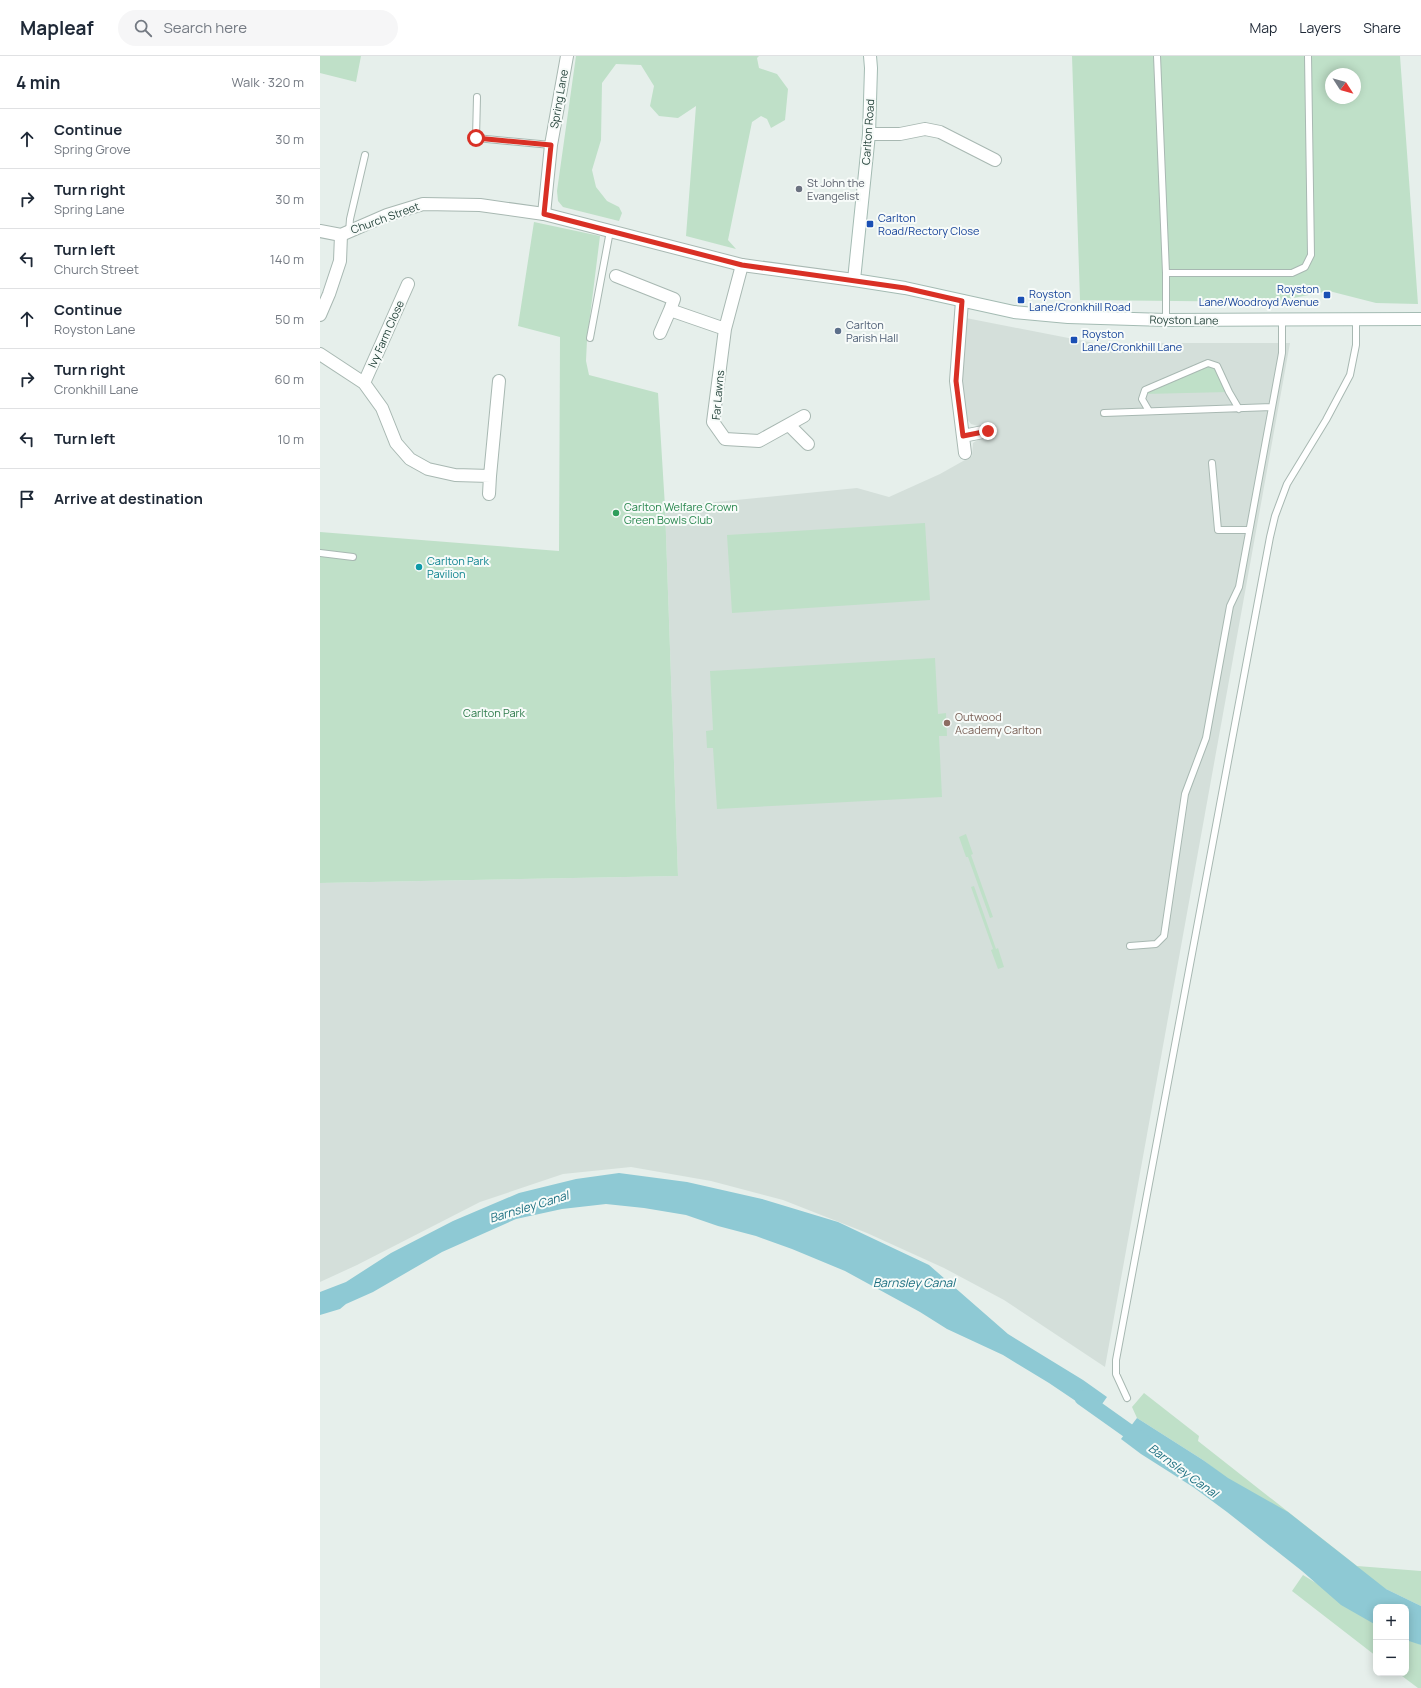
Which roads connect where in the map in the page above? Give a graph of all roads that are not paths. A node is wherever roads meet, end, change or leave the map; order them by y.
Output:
1 (567, 56) edge
2 (870, 56) edge
3 (1157, 56) edge
4 (1308, 56) edge
5 (477, 96) dead end
6 (869, 134) junction
7 (551, 145) junction
8 (366, 155) dead end
9 (996, 160) dead end
10 (544, 214) junction
11 (320, 231) edge
12 (610, 231) junction
13 (345, 233) junction
14 (742, 265) junction
15 (1166, 273) junction
16 (616, 276) dead end
17 (854, 280) junction
18 (408, 284) dead end
19 (962, 301) junction
20 (670, 310) junction
21 (320, 315) edge
22 (1421, 319) edge
23 (1166, 320) junction
24 (1282, 320) junction
25 (1356, 320) junction
26 (726, 329) junction
27 (660, 333) dead end
28 (590, 338) dead end
29 (320, 354) edge
30 (499, 381) dead end
31 (364, 383) junction
32 (1272, 407) junction
33 (1239, 409) junction
34 (1148, 412) junction
35 (1104, 413) dead end
36 (804, 416) dead end
37 (789, 424) junction
38 (988, 431) dead end
39 (963, 436) junction
40 (808, 444) dead end
41 (965, 454) dead end
42 (1212, 463) dead end
43 (490, 476) junction
44 (489, 494) dead end
45 (1249, 530) junction
46 (320, 553) edge
47 (352, 557) dead end
48 (1130, 946) dead end
49 (1127, 1398) dead end

1 - 7 street, Spring Lane
2 - 6 street, Carlton Road
3 - 15 lane
4 - 15 lane
5 - 7 lane
6 - 9 street
6 - 17 street, Carlton Road
7 - 10 street, Spring Lane
8 - 13 lane
10 - 12 street, Church Street
10 - 13 street, Church Street
11 - 13 street
12 - 14 street, Church Street
12 - 28 lane
13 - 21 street
14 - 17 street, Church Street
14 - 26 street, Far Lawns
15 - 23 lane
16 - 20 street
17 - 19 street, Royston Lane
18 - 31 street, Ivy Farm Close
19 - 23 street, Royston Lane
19 - 39 street
20 - 26 street
20 - 27 street
22 - 25 street, Royston Lane
23 - 24 street, Royston Lane
24 - 25 street, Royston Lane
24 - 32 lane
25 - 49 lane
26 - 37 street, Far Lawns
29 - 31 street
30 - 43 street
31 - 43 street
32 - 33 lane
32 - 45 lane
33 - 34 lane
33 - 34 lane
34 - 35 lane
36 - 37 street, Far Lawns
37 - 40 street
38 - 39 street
39 - 41 street
42 - 45 lane
43 - 44 street
45 - 48 lane
46 - 47 lane

